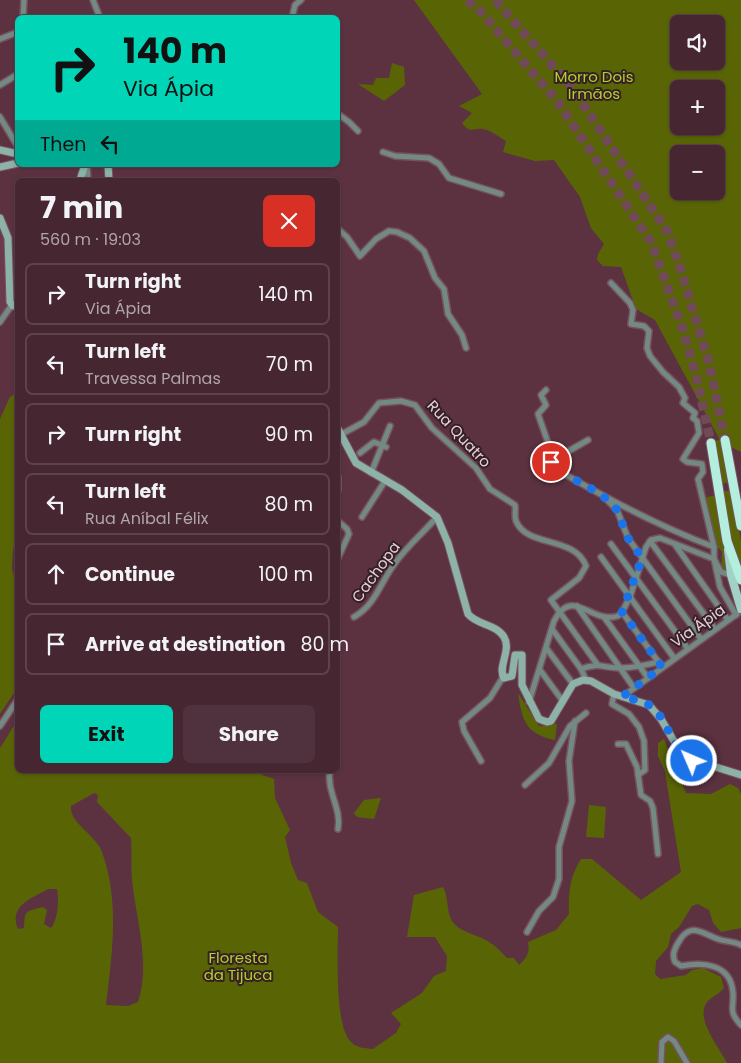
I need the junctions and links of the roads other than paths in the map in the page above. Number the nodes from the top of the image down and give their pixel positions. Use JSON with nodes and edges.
{"nodes":[{"id":1,"x":24,"y":0,"type":"edge"},
{"id":2,"x":92,"y":0,"type":"edge"},
{"id":3,"x":301,"y":0,"type":"edge"},
{"id":4,"x":23,"y":15,"type":"edge"},
{"id":5,"x":99,"y":15,"type":"edge"},
{"id":6,"x":293,"y":15,"type":"edge"},
{"id":7,"x":15,"y":33,"type":"edge"},
{"id":8,"x":0,"y":39,"type":"edge"},
{"id":9,"x":15,"y":76,"type":"edge"},
{"id":10,"x":0,"y":85,"type":"edge"},
{"id":11,"x":0,"y":116,"type":"edge"},
{"id":12,"x":340,"y":116,"type":"edge"},
{"id":13,"x":358,"y":131,"type":"dead end"},
{"id":14,"x":15,"y":142,"type":"edge"},
{"id":15,"x":0,"y":150,"type":"edge"},
{"id":16,"x":383,"y":152,"type":"dead end"},
{"id":17,"x":15,"y":153,"type":"edge"},
{"id":18,"x":15,"y":164,"type":"edge"},
{"id":19,"x":0,"y":167,"type":"edge"},
{"id":20,"x":501,"y":194,"type":"dead end"},
{"id":21,"x":0,"y":218,"type":"edge"},
{"id":22,"x":340,"y":231,"type":"edge"},
{"id":23,"x":611,"y":282,"type":"dead end"},
{"id":24,"x":14,"y":305,"type":"edge"},
{"id":25,"x":0,"y":322,"type":"edge"},
{"id":26,"x":466,"y":348,"type":"dead end"},
{"id":27,"x":546,"y":390,"type":"dead end"},
{"id":28,"x":390,"y":426,"type":"dead end"},
{"id":29,"x":340,"y":430,"type":"edge"},
{"id":30,"x":340,"y":435,"type":"edge"},
{"id":31,"x":588,"y":440,"type":"dead end"},
{"id":32,"x":725,"y":440,"type":"tunnel mouth"},
{"id":33,"x":711,"y":443,"type":"tunnel mouth"},
{"id":34,"x":385,"y":446,"type":"junction"},
{"id":35,"x":360,"y":453,"type":"dead end"},
{"id":36,"x":541,"y":454,"type":"dead end"},
{"id":37,"x":553,"y":461,"type":"junction"},
{"id":38,"x":371,"y":474,"type":"junction"},
{"id":39,"x":385,"y":481,"type":"junction"},
{"id":40,"x":601,"y":494,"type":"junction"},
{"id":41,"x":362,"y":517,"type":"dead end"},
{"id":42,"x":437,"y":517,"type":"junction"},
{"id":43,"x":340,"y":523,"type":"edge"},
{"id":44,"x":741,"y":526,"type":"edge"},
{"id":45,"x":727,"y":540,"type":"junction"},
{"id":46,"x":650,"y":541,"type":"junction"},
{"id":47,"x":610,"y":544,"type":"dead end"},
{"id":48,"x":676,"y":545,"type":"junction"},
{"id":49,"x":714,"y":547,"type":"junction"},
{"id":50,"x":340,"y":554,"type":"edge"},
{"id":51,"x":601,"y":558,"type":"dead end"},
{"id":52,"x":642,"y":558,"type":"junction"},
{"id":53,"x":714,"y":559,"type":"junction"},
{"id":54,"x":731,"y":575,"type":"junction"},
{"id":55,"x":636,"y":577,"type":"junction"},
{"id":56,"x":741,"y":580,"type":"edge"},
{"id":57,"x":630,"y":597,"type":"junction"},
{"id":58,"x":576,"y":606,"type":"junction"},
{"id":59,"x":559,"y":611,"type":"junction"},
{"id":60,"x":622,"y":612,"type":"junction"},
{"id":61,"x":739,"y":612,"type":"edge"},
{"id":62,"x":354,"y":617,"type":"dead end"},
{"id":63,"x":604,"y":617,"type":"junction"},
{"id":64,"x":728,"y":620,"type":"junction"},
{"id":65,"x":552,"y":629,"type":"junction"},
{"id":66,"x":715,"y":630,"type":"junction"},
{"id":67,"x":701,"y":639,"type":"junction"},
{"id":68,"x":547,"y":649,"type":"junction"},
{"id":69,"x":688,"y":649,"type":"junction"},
{"id":70,"x":674,"y":658,"type":"junction"},
{"id":71,"x":596,"y":664,"type":"junction"},
{"id":72,"x":660,"y":664,"type":"junction"},
{"id":73,"x":640,"y":667,"type":"junction"},
{"id":74,"x":619,"y":668,"type":"junction"},
{"id":75,"x":581,"y":669,"type":"junction"},
{"id":76,"x":540,"y":670,"type":"junction"},
{"id":77,"x":503,"y":677,"type":"junction"},
{"id":78,"x":648,"y":678,"type":"junction"},
{"id":79,"x":586,"y":680,"type":"junction"},
{"id":80,"x":574,"y":684,"type":"junction"},
{"id":81,"x":634,"y":688,"type":"junction"},
{"id":82,"x":614,"y":694,"type":"junction"},
{"id":83,"x":622,"y":697,"type":"junction"},
{"id":84,"x":562,"y":700,"type":"junction"},
{"id":85,"x":529,"y":703,"type":"junction"},
{"id":86,"x":15,"y":704,"type":"edge"},
{"id":87,"x":586,"y":713,"type":"dead end"},
{"id":88,"x":575,"y":721,"type":"junction"},
{"id":89,"x":0,"y":726,"type":"edge"},
{"id":90,"x":618,"y":744,"type":"dead end"},
{"id":91,"x":480,"y":761,"type":"dead end"},
{"id":92,"x":330,"y":773,"type":"edge"},
{"id":93,"x":638,"y":775,"type":"junction"},
{"id":94,"x":741,"y":776,"type":"edge"},
{"id":95,"x":525,"y":784,"type":"dead end"},
{"id":96,"x":338,"y":829,"type":"dead end"},
{"id":97,"x":658,"y":854,"type":"dead end"},
{"id":98,"x":527,"y":932,"type":"dead end"},
{"id":99,"x":741,"y":945,"type":"edge"},
{"id":100,"x":741,"y":1025,"type":"edge"},
{"id":101,"x":661,"y":1063,"type":"edge"},
{"id":102,"x":687,"y":1063,"type":"edge"}],
"edges":[{"from":1,"to":4,"type":"street"},
{"from":2,"to":5,"type":"street"},
{"from":3,"to":6,"type":"street"},
{"from":7,"to":8,"type":"street"},
{"from":9,"to":10,"type":"street"},
{"from":11,"to":14,"type":"street"},
{"from":12,"to":13,"type":"street"},
{"from":15,"to":17,"type":"street"},
{"from":16,"to":20,"type":"street"},
{"from":18,"to":19,"type":"street"},
{"from":21,"to":24,"type":"street"},
{"from":22,"to":26,"type":"street"},
{"from":23,"to":49,"type":"street"},
{"from":24,"to":25,"type":"street"},
{"from":27,"to":37,"type":"street"},
{"from":28,"to":34,"type":"street"},
{"from":29,"to":59,"type":"street","name":"Rua Quatro"},
{"from":30,"to":38,"type":"street"},
{"from":31,"to":37,"type":"street"},
{"from":32,"to":44,"type":"highway"},
{"from":33,"to":45,"type":"highway"},
{"from":34,"to":35,"type":"street"},
{"from":34,"to":38,"type":"street"},
{"from":36,"to":37,"type":"street"},
{"from":37,"to":40,"type":"street"},
{"from":38,"to":39,"type":"street"},
{"from":39,"to":41,"type":"street"},
{"from":39,"to":42,"type":"street"},
{"from":40,"to":49,"type":"street"},
{"from":40,"to":52,"type":"street"},
{"from":42,"to":62,"type":"street","name":"Cachopa"},
{"from":42,"to":77,"type":"street"},
{"from":43,"to":50,"type":"street"},
{"from":45,"to":54,"type":"main road"},
{"from":45,"to":56,"type":"highway"},
{"from":46,"to":48,"type":"street"},
{"from":46,"to":52,"type":"street"},
{"from":46,"to":66,"type":"street"},
{"from":47,"to":55,"type":"street"},
{"from":48,"to":53,"type":"street"},
{"from":48,"to":64,"type":"street"},
{"from":49,"to":53,"type":"street"},
{"from":51,"to":57,"type":"street"},
{"from":52,"to":55,"type":"street"},
{"from":52,"to":67,"type":"street"},
{"from":53,"to":54,"type":"street"},
{"from":53,"to":61,"type":"street"},
{"from":54,"to":61,"type":"main road"},
{"from":55,"to":57,"type":"street"},
{"from":55,"to":69,"type":"street"},
{"from":57,"to":60,"type":"street"},
{"from":57,"to":70,"type":"street"},
{"from":58,"to":59,"type":"street"},
{"from":58,"to":63,"type":"street"},
{"from":58,"to":74,"type":"street"},
{"from":59,"to":65,"type":"street"},
{"from":59,"to":71,"type":"street"},
{"from":60,"to":63,"type":"street"},
{"from":60,"to":72,"type":"street"},
{"from":61,"to":64,"type":"street","name":"Via Ápia"},
{"from":63,"to":73,"type":"street"},
{"from":64,"to":66,"type":"street","name":"Via Ápia"},
{"from":65,"to":68,"type":"street"},
{"from":65,"to":75,"type":"street"},
{"from":66,"to":67,"type":"street","name":"Via Ápia"},
{"from":67,"to":69,"type":"street","name":"Via Ápia"},
{"from":68,"to":76,"type":"street"},
{"from":68,"to":80,"type":"street"},
{"from":69,"to":70,"type":"street","name":"Via Ápia"},
{"from":70,"to":72,"type":"street","name":"Via Ápia"},
{"from":71,"to":74,"type":"street"},
{"from":71,"to":75,"type":"street"},
{"from":72,"to":73,"type":"street"},
{"from":72,"to":78,"type":"street","name":"Via Ápia"},
{"from":73,"to":74,"type":"street"},
{"from":73,"to":78,"type":"street"},
{"from":74,"to":81,"type":"street"},
{"from":75,"to":79,"type":"street"},
{"from":76,"to":84,"type":"street"},
{"from":76,"to":85,"type":"street"},
{"from":77,"to":85,"type":"street"},
{"from":77,"to":91,"type":"street"},
{"from":78,"to":81,"type":"street","name":"Via Ápia"},
{"from":79,"to":80,"type":"street"},
{"from":79,"to":82,"type":"street"},
{"from":80,"to":84,"type":"street"},
{"from":81,"to":83,"type":"street","name":"Via Ápia"},
{"from":82,"to":83,"type":"street"},
{"from":82,"to":93,"type":"street"},
{"from":83,"to":94,"type":"street"},
{"from":84,"to":85,"type":"street"},
{"from":86,"to":89,"type":"street"},
{"from":87,"to":88,"type":"street"},
{"from":88,"to":95,"type":"street"},
{"from":88,"to":98,"type":"street"},
{"from":90,"to":93,"type":"street"},
{"from":92,"to":96,"type":"street"},
{"from":93,"to":97,"type":"street"},
{"from":99,"to":100,"type":"street"},
{"from":101,"to":102,"type":"street"}]}
